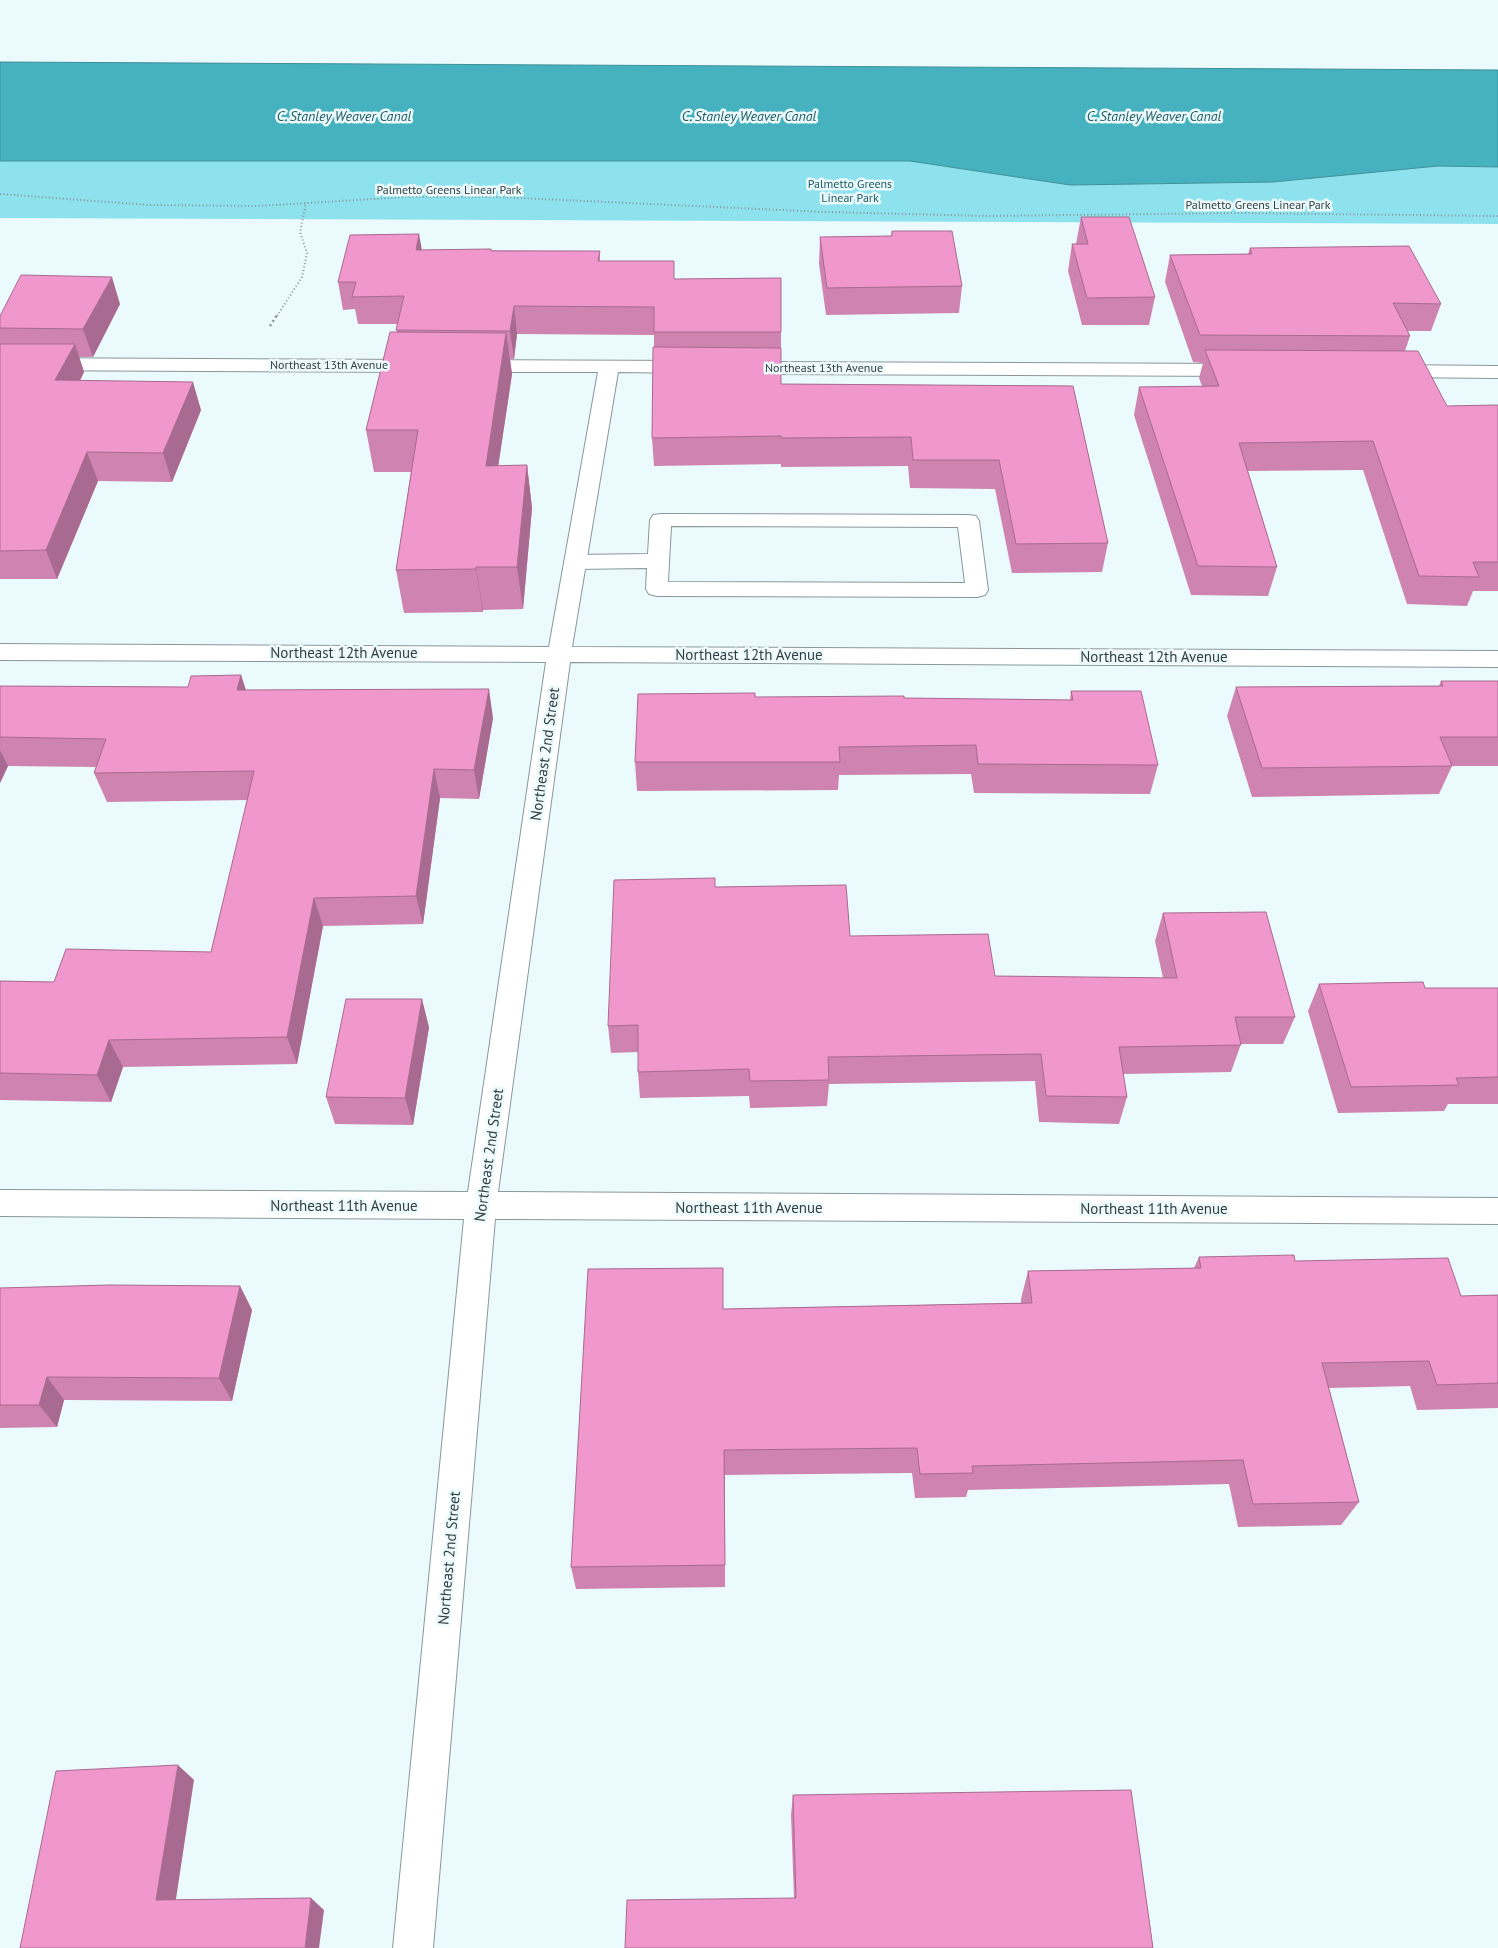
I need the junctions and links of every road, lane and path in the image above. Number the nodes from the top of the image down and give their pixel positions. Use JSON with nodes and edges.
{"nodes":[{"id":1,"x":0,"y":194,"type":"edge"},
{"id":2,"x":306,"y":203,"type":"junction"},
{"id":3,"x":1498,"y":216,"type":"edge"},
{"id":4,"x":0,"y":364,"type":"edge"},
{"id":5,"x":254,"y":364,"type":"junction"},
{"id":6,"x":441,"y":366,"type":"edge"},
{"id":7,"x":461,"y":366,"type":"edge"},
{"id":8,"x":609,"y":367,"type":"junction"},
{"id":9,"x":709,"y":367,"type":"edge"},
{"id":10,"x":729,"y":368,"type":"edge"},
{"id":11,"x":1258,"y":371,"type":"edge"},
{"id":12,"x":1368,"y":371,"type":"edge"},
{"id":13,"x":1498,"y":372,"type":"edge"},
{"id":14,"x":658,"y":561,"type":"junction"},
{"id":15,"x":575,"y":562,"type":"junction"},
{"id":16,"x":0,"y":652,"type":"edge"},
{"id":17,"x":559,"y":654,"type":"junction"},
{"id":18,"x":1498,"y":659,"type":"edge"},
{"id":19,"x":0,"y":1203,"type":"edge"},
{"id":20,"x":481,"y":1206,"type":"junction"},
{"id":21,"x":1498,"y":1211,"type":"edge"},
{"id":22,"x":413,"y":1948,"type":"edge"}],
"edges":[{"from":1,"to":2,"type":"path","name":"Palmetto Greens Linear Park"},
{"from":2,"to":3,"type":"path","name":"Palmetto Greens Linear Park"},
{"from":2,"to":5,"type":"path"},
{"from":4,"to":5,"type":"street","name":"Northeast 13th Avenue"},
{"from":5,"to":6,"type":"street","name":"Northeast 13th Avenue"},
{"from":7,"to":8,"type":"street"},
{"from":8,"to":9,"type":"street"},
{"from":8,"to":15,"type":"street","name":"Northeast 2nd Street"},
{"from":10,"to":11,"type":"street","name":"Northeast 13th Avenue"},
{"from":12,"to":13,"type":"street"},
{"from":14,"to":14,"type":"street"},
{"from":14,"to":15,"type":"street"},
{"from":15,"to":17,"type":"street","name":"Northeast 2nd Street"},
{"from":16,"to":17,"type":"street","name":"Northeast 12th Avenue"},
{"from":17,"to":18,"type":"street","name":"Northeast 12th Avenue"},
{"from":17,"to":20,"type":"street","name":"Northeast 2nd Street"},
{"from":19,"to":20,"type":"street","name":"Northeast 11th Avenue"},
{"from":20,"to":21,"type":"street","name":"Northeast 11th Avenue"},
{"from":20,"to":22,"type":"street","name":"Northeast 2nd Street"}]}
